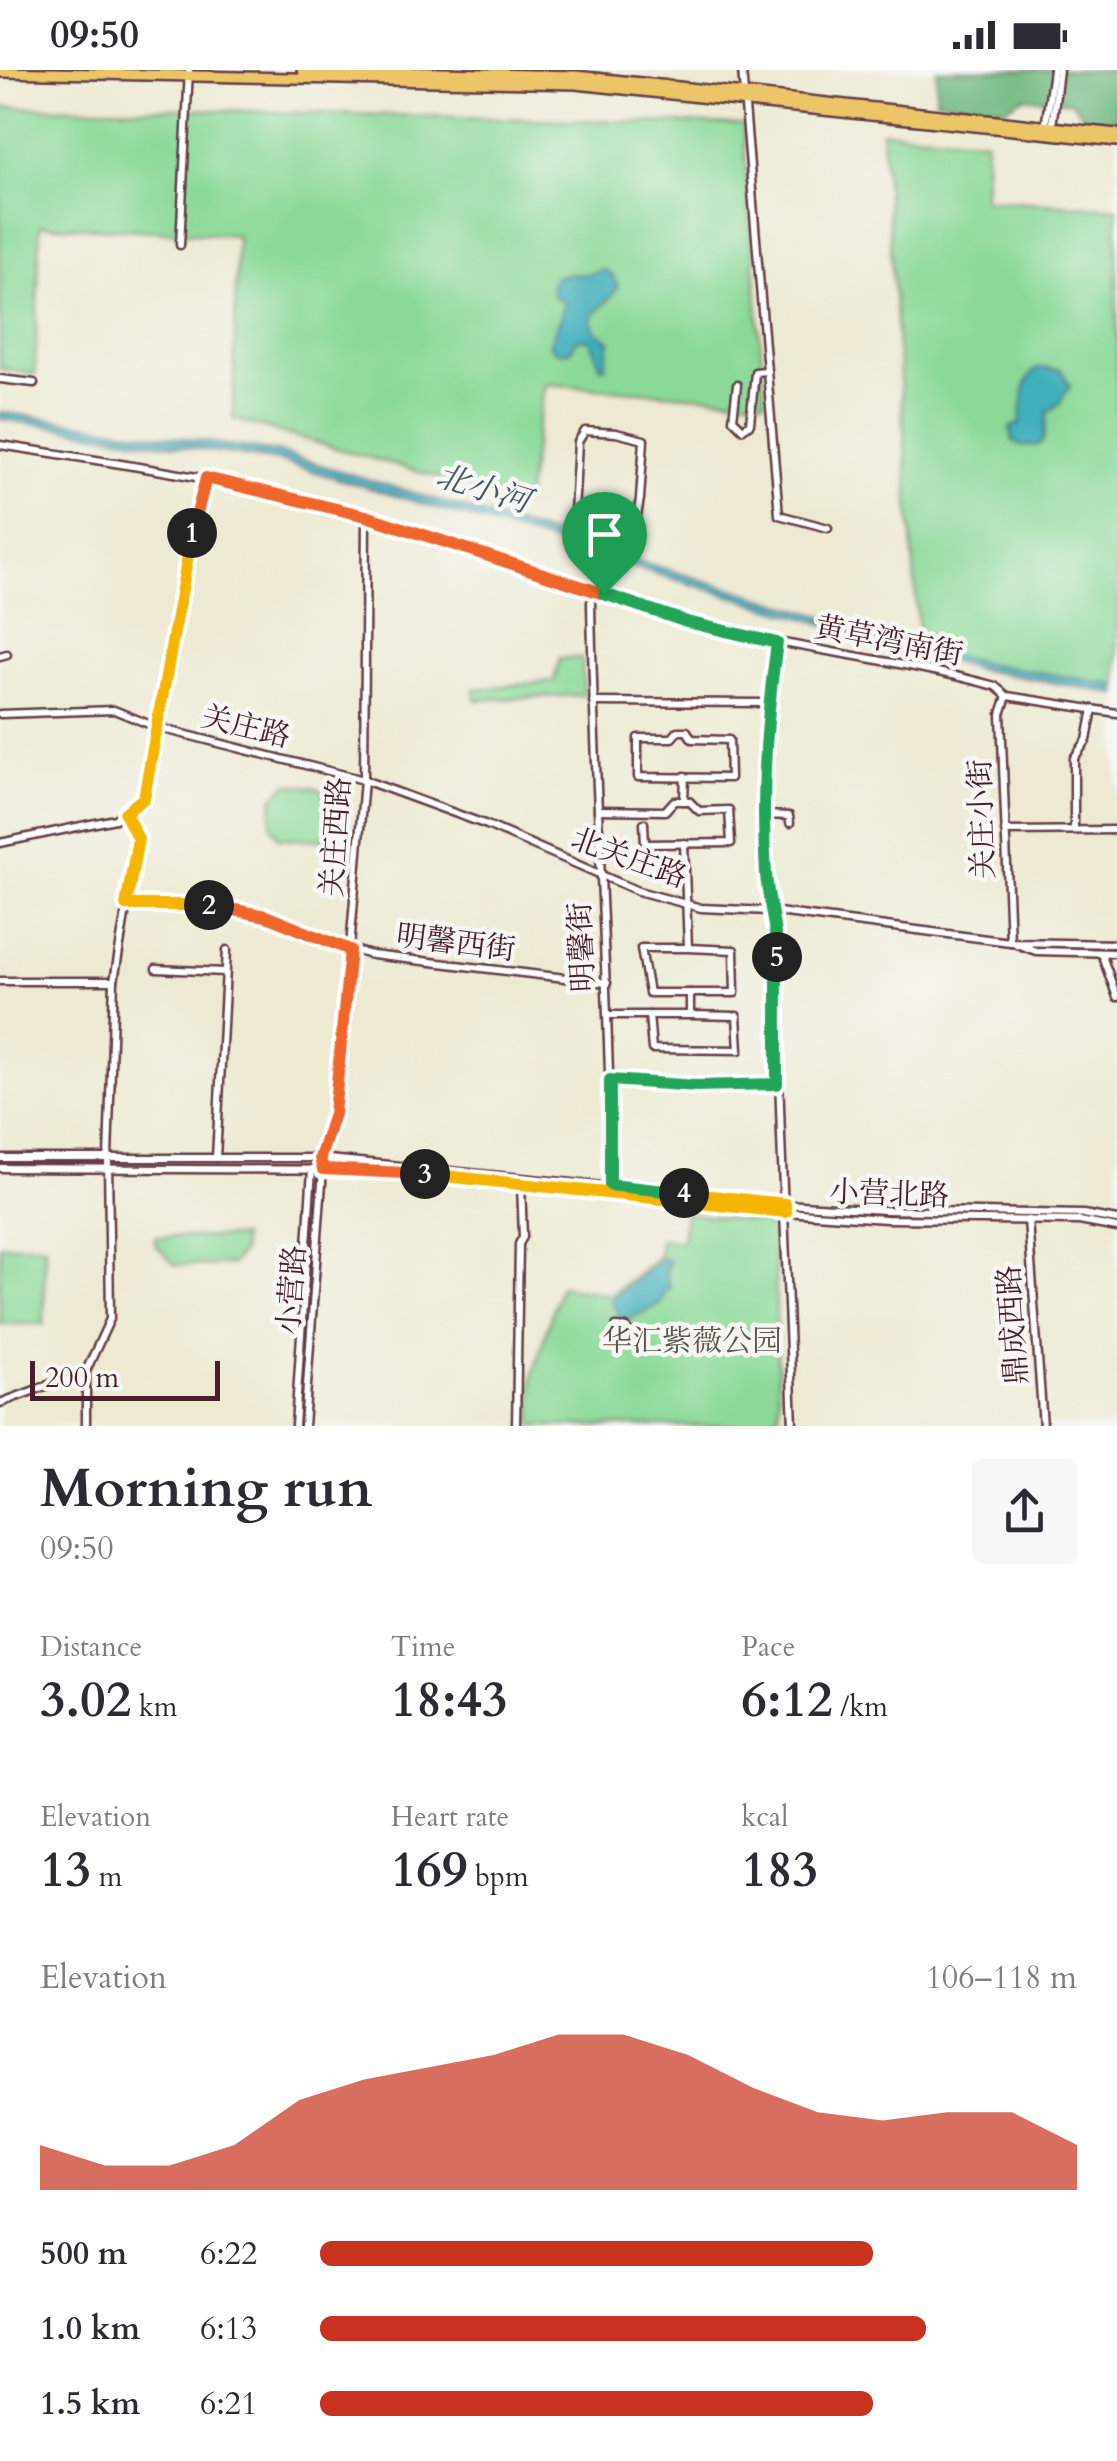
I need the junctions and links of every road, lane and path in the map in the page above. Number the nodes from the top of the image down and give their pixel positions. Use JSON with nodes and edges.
{"nodes":[{"id":1,"x":302,"y":70,"type":"edge"},
{"id":2,"x":742,"y":70,"type":"edge"},
{"id":3,"x":1056,"y":70,"type":"edge"},
{"id":4,"x":0,"y":72,"type":"edge"},
{"id":5,"x":188,"y":73,"type":"edge"},
{"id":6,"x":743,"y":98,"type":"junction"},
{"id":7,"x":1048,"y":129,"type":"junction"},
{"id":8,"x":1117,"y":137,"type":"edge"},
{"id":9,"x":180,"y":245,"type":"dead end"},
{"id":10,"x":767,"y":371,"type":"junction"},
{"id":11,"x":0,"y":379,"type":"edge"},
{"id":12,"x":34,"y":383,"type":"dead end"},
{"id":13,"x":737,"y":384,"type":"dead end"},
{"id":14,"x":0,"y":445,"type":"edge"},
{"id":15,"x":206,"y":478,"type":"junction"},
{"id":16,"x":366,"y":516,"type":"junction"},
{"id":17,"x":828,"y":528,"type":"dead end"},
{"id":18,"x":623,"y":537,"type":"junction"},
{"id":19,"x":604,"y":594,"type":"junction"},
{"id":20,"x":592,"y":602,"type":"dead end"},
{"id":21,"x":777,"y":643,"type":"junction"},
{"id":22,"x":1007,"y":696,"type":"junction"},
{"id":23,"x":593,"y":702,"type":"junction"},
{"id":24,"x":768,"y":703,"type":"junction"},
{"id":25,"x":1093,"y":709,"type":"junction"},
{"id":26,"x":1117,"y":713,"type":"edge"},
{"id":27,"x":0,"y":714,"type":"edge"},
{"id":28,"x":156,"y":727,"type":"junction"},
{"id":29,"x":685,"y":776,"type":"junction"},
{"id":30,"x":364,"y":780,"type":"junction"},
{"id":31,"x":684,"y":801,"type":"junction"},
{"id":32,"x":598,"y":810,"type":"junction"},
{"id":33,"x":125,"y":813,"type":"junction"},
{"id":34,"x":766,"y":815,"type":"junction"},
{"id":35,"x":644,"y":823,"type":"dead end"},
{"id":36,"x":790,"y":823,"type":"dead end"},
{"id":37,"x":1074,"y":830,"type":"junction"},
{"id":38,"x":1117,"y":830,"type":"edge"},
{"id":39,"x":1006,"y":831,"type":"junction"},
{"id":40,"x":684,"y":842,"type":"junction"},
{"id":41,"x":0,"y":843,"type":"edge"},
{"id":42,"x":600,"y":875,"type":"junction"},
{"id":43,"x":685,"y":904,"type":"junction"},
{"id":44,"x":126,"y":905,"type":"junction"},
{"id":45,"x":770,"y":911,"type":"junction"},
{"id":46,"x":1010,"y":942,"type":"junction"},
{"id":47,"x":1117,"y":944,"type":"edge"},
{"id":48,"x":688,"y":948,"type":"junction"},
{"id":49,"x":226,"y":950,"type":"dead end"},
{"id":50,"x":350,"y":950,"type":"junction"},
{"id":51,"x":1101,"y":952,"type":"junction"},
{"id":52,"x":1117,"y":953,"type":"edge"},
{"id":53,"x":156,"y":969,"type":"dead end"},
{"id":54,"x":225,"y":972,"type":"junction"},
{"id":55,"x":0,"y":981,"type":"edge"},
{"id":56,"x":114,"y":981,"type":"junction"},
{"id":57,"x":608,"y":983,"type":"junction"},
{"id":58,"x":690,"y":993,"type":"junction"},
{"id":59,"x":1117,"y":997,"type":"edge"},
{"id":60,"x":608,"y":1015,"type":"junction"},
{"id":61,"x":649,"y":1015,"type":"junction"},
{"id":62,"x":690,"y":1015,"type":"junction"},
{"id":63,"x":610,"y":1080,"type":"junction"},
{"id":64,"x":777,"y":1084,"type":"junction"},
{"id":65,"x":0,"y":1158,"type":"edge"},
{"id":66,"x":108,"y":1158,"type":"junction"},
{"id":67,"x":216,"y":1158,"type":"junction"},
{"id":68,"x":320,"y":1158,"type":"junction"},
{"id":69,"x":0,"y":1168,"type":"edge"},
{"id":70,"x":109,"y":1168,"type":"junction"},
{"id":71,"x":312,"y":1169,"type":"junction"},
{"id":72,"x":323,"y":1169,"type":"junction"},
{"id":73,"x":520,"y":1184,"type":"junction"},
{"id":74,"x":610,"y":1185,"type":"junction"},
{"id":75,"x":785,"y":1208,"type":"junction"},
{"id":76,"x":1028,"y":1217,"type":"junction"},
{"id":77,"x":1117,"y":1220,"type":"edge"},
{"id":78,"x":1117,"y":1228,"type":"edge"},
{"id":79,"x":616,"y":1328,"type":"dead end"},
{"id":80,"x":627,"y":1328,"type":"dead end"},
{"id":81,"x":86,"y":1371,"type":"junction"},
{"id":82,"x":0,"y":1403,"type":"edge"},
{"id":83,"x":86,"y":1426,"type":"edge"},
{"id":84,"x":295,"y":1426,"type":"edge"},
{"id":85,"x":304,"y":1426,"type":"edge"},
{"id":86,"x":516,"y":1426,"type":"edge"},
{"id":87,"x":793,"y":1426,"type":"edge"},
{"id":88,"x":1043,"y":1426,"type":"edge"}],
"edges":[{"from":1,"to":6,"type":"main road"},
{"from":2,"to":6,"type":"street"},
{"from":3,"to":7,"type":"street"},
{"from":4,"to":5,"type":"main road"},
{"from":5,"to":6,"type":"main road"},
{"from":5,"to":9,"type":"street"},
{"from":6,"to":7,"type":"main road"},
{"from":6,"to":10,"type":"street"},
{"from":7,"to":8,"type":"main road"},
{"from":10,"to":13,"type":"street"},
{"from":10,"to":17,"type":"street"},
{"from":11,"to":12,"type":"street"},
{"from":14,"to":15,"type":"street","name":"黄草湾南街"},
{"from":15,"to":16,"type":"street","name":"黄草湾南街"},
{"from":15,"to":28,"type":"street"},
{"from":16,"to":19,"type":"street","name":"黄草湾南街"},
{"from":16,"to":30,"type":"street","name":"关庄西路"},
{"from":18,"to":18,"type":"street"},
{"from":18,"to":19,"type":"street"},
{"from":19,"to":21,"type":"street","name":"黄草湾南街"},
{"from":20,"to":23,"type":"street","name":"明馨街"},
{"from":21,"to":22,"type":"street","name":"黄草湾南街"},
{"from":21,"to":24,"type":"street"},
{"from":22,"to":25,"type":"street","name":"黄草湾南街"},
{"from":22,"to":39,"type":"street","name":"关庄小街"},
{"from":23,"to":24,"type":"street"},
{"from":23,"to":32,"type":"street","name":"明馨街"},
{"from":24,"to":34,"type":"street"},
{"from":25,"to":26,"type":"street","name":"黄草湾南街"},
{"from":25,"to":37,"type":"street"},
{"from":27,"to":28,"type":"street","name":"关庄路"},
{"from":28,"to":30,"type":"street","name":"关庄路"},
{"from":28,"to":33,"type":"street"},
{"from":29,"to":29,"type":"street"},
{"from":29,"to":31,"type":"street"},
{"from":30,"to":42,"type":"street","name":"北关庄路"},
{"from":30,"to":50,"type":"street","name":"关庄西路"},
{"from":31,"to":32,"type":"street"},
{"from":31,"to":40,"type":"street"},
{"from":32,"to":42,"type":"street","name":"明馨街"},
{"from":33,"to":41,"type":"street"},
{"from":33,"to":44,"type":"street"},
{"from":34,"to":36,"type":"street"},
{"from":34,"to":45,"type":"street"},
{"from":35,"to":40,"type":"street"},
{"from":37,"to":38,"type":"street"},
{"from":37,"to":39,"type":"street"},
{"from":39,"to":46,"type":"street","name":"关庄小街"},
{"from":40,"to":43,"type":"street"},
{"from":42,"to":43,"type":"street","name":"北关庄路"},
{"from":42,"to":57,"type":"street","name":"明馨街"},
{"from":43,"to":45,"type":"street","name":"北关庄路"},
{"from":43,"to":48,"type":"street"},
{"from":44,"to":50,"type":"street","name":"明馨西街"},
{"from":44,"to":56,"type":"street"},
{"from":45,"to":46,"type":"street","name":"北关庄路"},
{"from":45,"to":64,"type":"street"},
{"from":46,"to":47,"type":"street"},
{"from":46,"to":51,"type":"street"},
{"from":48,"to":58,"type":"street"},
{"from":48,"to":58,"type":"street"},
{"from":49,"to":54,"type":"street"},
{"from":50,"to":57,"type":"street","name":"明馨西街"},
{"from":50,"to":68,"type":"street","name":"关庄西路"},
{"from":51,"to":52,"type":"street"},
{"from":51,"to":59,"type":"street"},
{"from":53,"to":54,"type":"street"},
{"from":54,"to":67,"type":"street"},
{"from":55,"to":56,"type":"street"},
{"from":56,"to":66,"type":"street"},
{"from":57,"to":60,"type":"street","name":"明馨街"},
{"from":58,"to":62,"type":"street"},
{"from":60,"to":61,"type":"street"},
{"from":60,"to":63,"type":"street","name":"明馨街"},
{"from":61,"to":62,"type":"street"},
{"from":61,"to":62,"type":"street"},
{"from":63,"to":64,"type":"street"},
{"from":63,"to":74,"type":"street","name":"明馨街"},
{"from":64,"to":75,"type":"street"},
{"from":65,"to":66,"type":"street","name":"小营北路"},
{"from":66,"to":67,"type":"street","name":"小营北路"},
{"from":66,"to":70,"type":"street"},
{"from":67,"to":68,"type":"street","name":"小营北路"},
{"from":68,"to":71,"type":"street"},
{"from":68,"to":72,"type":"street","name":"小营路"},
{"from":68,"to":74,"type":"street","name":"小营北路"},
{"from":69,"to":70,"type":"street","name":"小营北路"},
{"from":70,"to":71,"type":"street","name":"小营北路"},
{"from":70,"to":81,"type":"street"},
{"from":71,"to":72,"type":"street","name":"小营北路"},
{"from":71,"to":84,"type":"street","name":"小营路"},
{"from":72,"to":73,"type":"street","name":"小营北路"},
{"from":72,"to":85,"type":"street","name":"小营路"},
{"from":73,"to":75,"type":"street","name":"小营北路"},
{"from":73,"to":86,"type":"street"},
{"from":74,"to":75,"type":"street","name":"小营北路"},
{"from":75,"to":76,"type":"street","name":"小营北路"},
{"from":75,"to":87,"type":"street"},
{"from":76,"to":77,"type":"street","name":"小营北路"},
{"from":76,"to":78,"type":"street","name":"小营北路"},
{"from":76,"to":88,"type":"street","name":"鼎成西路"},
{"from":79,"to":80,"type":"street"},
{"from":81,"to":82,"type":"street"},
{"from":81,"to":83,"type":"street"}]}
